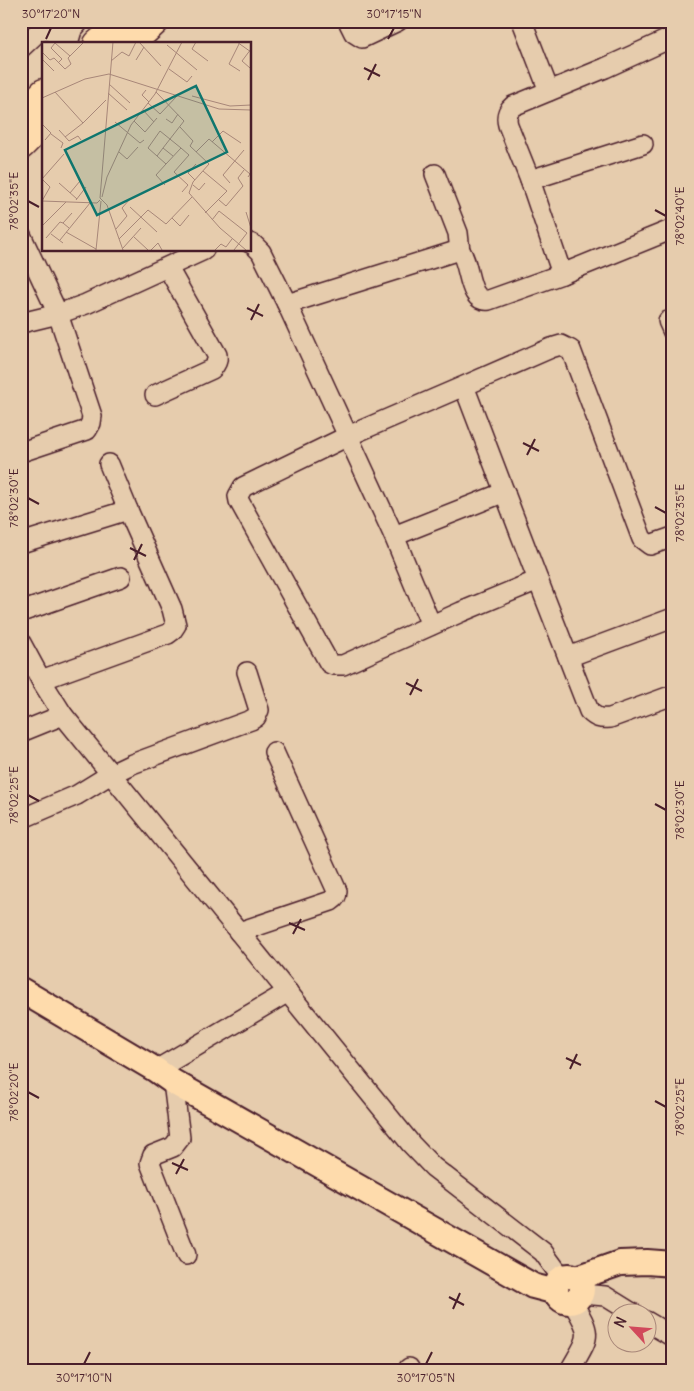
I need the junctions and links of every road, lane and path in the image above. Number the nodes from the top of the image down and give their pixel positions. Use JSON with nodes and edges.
{"nodes":[{"id":1,"x":80,"y":21,"type":"edge"},
{"id":2,"x":125,"y":21,"type":"edge"},
{"id":3,"x":155,"y":21,"type":"edge"},
{"id":4,"x":171,"y":21,"type":"edge"},
{"id":5,"x":348,"y":21,"type":"edge"},
{"id":6,"x":398,"y":21,"type":"edge"},
{"id":7,"x":522,"y":21,"type":"edge"},
{"id":8,"x":673,"y":37,"type":"edge"},
{"id":9,"x":68,"y":41,"type":"edge"},
{"id":10,"x":100,"y":42,"type":"edge"},
{"id":11,"x":132,"y":42,"type":"edge"},
{"id":12,"x":148,"y":42,"type":"edge"},
{"id":13,"x":21,"y":48,"type":"edge"},
{"id":14,"x":549,"y":91,"type":"junction"},
{"id":15,"x":42,"y":94,"type":"edge"},
{"id":16,"x":21,"y":116,"type":"edge"},
{"id":17,"x":42,"y":124,"type":"edge"},
{"id":18,"x":643,"y":144,"type":"dead end"},
{"id":19,"x":21,"y":145,"type":"edge"},
{"id":20,"x":435,"y":174,"type":"dead end"},
{"id":21,"x":530,"y":180,"type":"junction"},
{"id":22,"x":673,"y":229,"type":"edge"},
{"id":23,"x":21,"y":235,"type":"edge"},
{"id":24,"x":251,"y":243,"type":"edge"},
{"id":25,"x":202,"y":251,"type":"edge"},
{"id":26,"x":460,"y":251,"type":"junction"},
{"id":27,"x":168,"y":268,"type":"junction"},
{"id":28,"x":562,"y":274,"type":"junction"},
{"id":29,"x":287,"y":304,"type":"junction"},
{"id":30,"x":58,"y":314,"type":"junction"},
{"id":31,"x":21,"y":323,"type":"edge"},
{"id":32,"x":464,"y":386,"type":"junction"},
{"id":33,"x":155,"y":395,"type":"dead end"},
{"id":34,"x":348,"y":436,"type":"junction"},
{"id":35,"x":21,"y":452,"type":"edge"},
{"id":36,"x":109,"y":464,"type":"dead end"},
{"id":37,"x":505,"y":492,"type":"junction"},
{"id":38,"x":128,"y":510,"type":"junction"},
{"id":39,"x":394,"y":536,"type":"junction"},
{"id":40,"x":673,"y":537,"type":"edge"},
{"id":41,"x":21,"y":543,"type":"edge"},
{"id":42,"x":121,"y":577,"type":"dead end"},
{"id":43,"x":538,"y":580,"type":"junction"},
{"id":44,"x":21,"y":612,"type":"edge"},
{"id":45,"x":673,"y":618,"type":"edge"},
{"id":46,"x":432,"y":625,"type":"junction"},
{"id":47,"x":21,"y":643,"type":"edge"},
{"id":48,"x":568,"y":657,"type":"junction"},
{"id":49,"x":247,"y":672,"type":"dead end"},
{"id":50,"x":41,"y":680,"type":"junction"},
{"id":51,"x":673,"y":695,"type":"edge"},
{"id":52,"x":63,"y":715,"type":"junction"},
{"id":53,"x":21,"y":732,"type":"edge"},
{"id":54,"x":274,"y":752,"type":"dead end"},
{"id":55,"x":111,"y":774,"type":"junction"},
{"id":56,"x":21,"y":819,"type":"edge"},
{"id":57,"x":238,"y":932,"type":"junction"},
{"id":58,"x":21,"y":990,"type":"edge"},
{"id":59,"x":288,"y":992,"type":"junction"},
{"id":60,"x":164,"y":1076,"type":"junction"},
{"id":61,"x":186,"y":1255,"type":"dead end"},
{"id":62,"x":673,"y":1264,"type":"edge"},
{"id":63,"x":570,"y":1289,"type":"junction"},
{"id":64,"x":618,"y":1304,"type":"edge"},
{"id":65,"x":656,"y":1327,"type":"edge"},
{"id":66,"x":673,"y":1337,"type":"edge"},
{"id":67,"x":570,"y":1370,"type":"edge"}],
"edges":[{"from":1,"to":9,"type":"street"},
{"from":2,"to":10,"type":"highway"},
{"from":3,"to":11,"type":"highway"},
{"from":4,"to":12,"type":"street"},
{"from":5,"to":6,"type":"street"},
{"from":7,"to":14,"type":"street"},
{"from":8,"to":14,"type":"street"},
{"from":9,"to":13,"type":"street"},
{"from":14,"to":21,"type":"street"},
{"from":15,"to":16,"type":"highway"},
{"from":17,"to":19,"type":"highway"},
{"from":18,"to":21,"type":"street"},
{"from":20,"to":26,"type":"street"},
{"from":21,"to":28,"type":"street"},
{"from":22,"to":28,"type":"street"},
{"from":23,"to":30,"type":"street"},
{"from":24,"to":29,"type":"street"},
{"from":25,"to":27,"type":"street"},
{"from":26,"to":28,"type":"street"},
{"from":26,"to":29,"type":"street"},
{"from":27,"to":30,"type":"street"},
{"from":27,"to":33,"type":"street"},
{"from":29,"to":34,"type":"street"},
{"from":30,"to":31,"type":"street"},
{"from":30,"to":35,"type":"street"},
{"from":32,"to":34,"type":"street"},
{"from":32,"to":37,"type":"street"},
{"from":32,"to":40,"type":"street"},
{"from":34,"to":39,"type":"street"},
{"from":34,"to":46,"type":"street"},
{"from":36,"to":38,"type":"street"},
{"from":37,"to":39,"type":"street"},
{"from":37,"to":43,"type":"street"},
{"from":38,"to":41,"type":"street"},
{"from":38,"to":50,"type":"street"},
{"from":39,"to":46,"type":"street"},
{"from":42,"to":44,"type":"street"},
{"from":43,"to":46,"type":"street"},
{"from":43,"to":48,"type":"street"},
{"from":45,"to":48,"type":"street"},
{"from":47,"to":50,"type":"street"},
{"from":48,"to":51,"type":"street"},
{"from":49,"to":55,"type":"street"},
{"from":50,"to":52,"type":"street"},
{"from":52,"to":53,"type":"street"},
{"from":52,"to":55,"type":"street"},
{"from":54,"to":57,"type":"street"},
{"from":55,"to":56,"type":"street"},
{"from":55,"to":57,"type":"street"},
{"from":57,"to":59,"type":"street"},
{"from":58,"to":60,"type":"main road"},
{"from":59,"to":60,"type":"street"},
{"from":59,"to":63,"type":"street"},
{"from":60,"to":61,"type":"street"},
{"from":60,"to":63,"type":"main road"},
{"from":62,"to":63,"type":"main road"},
{"from":63,"to":64,"type":"street"},
{"from":63,"to":67,"type":"street"},
{"from":65,"to":66,"type":"street"}]}
